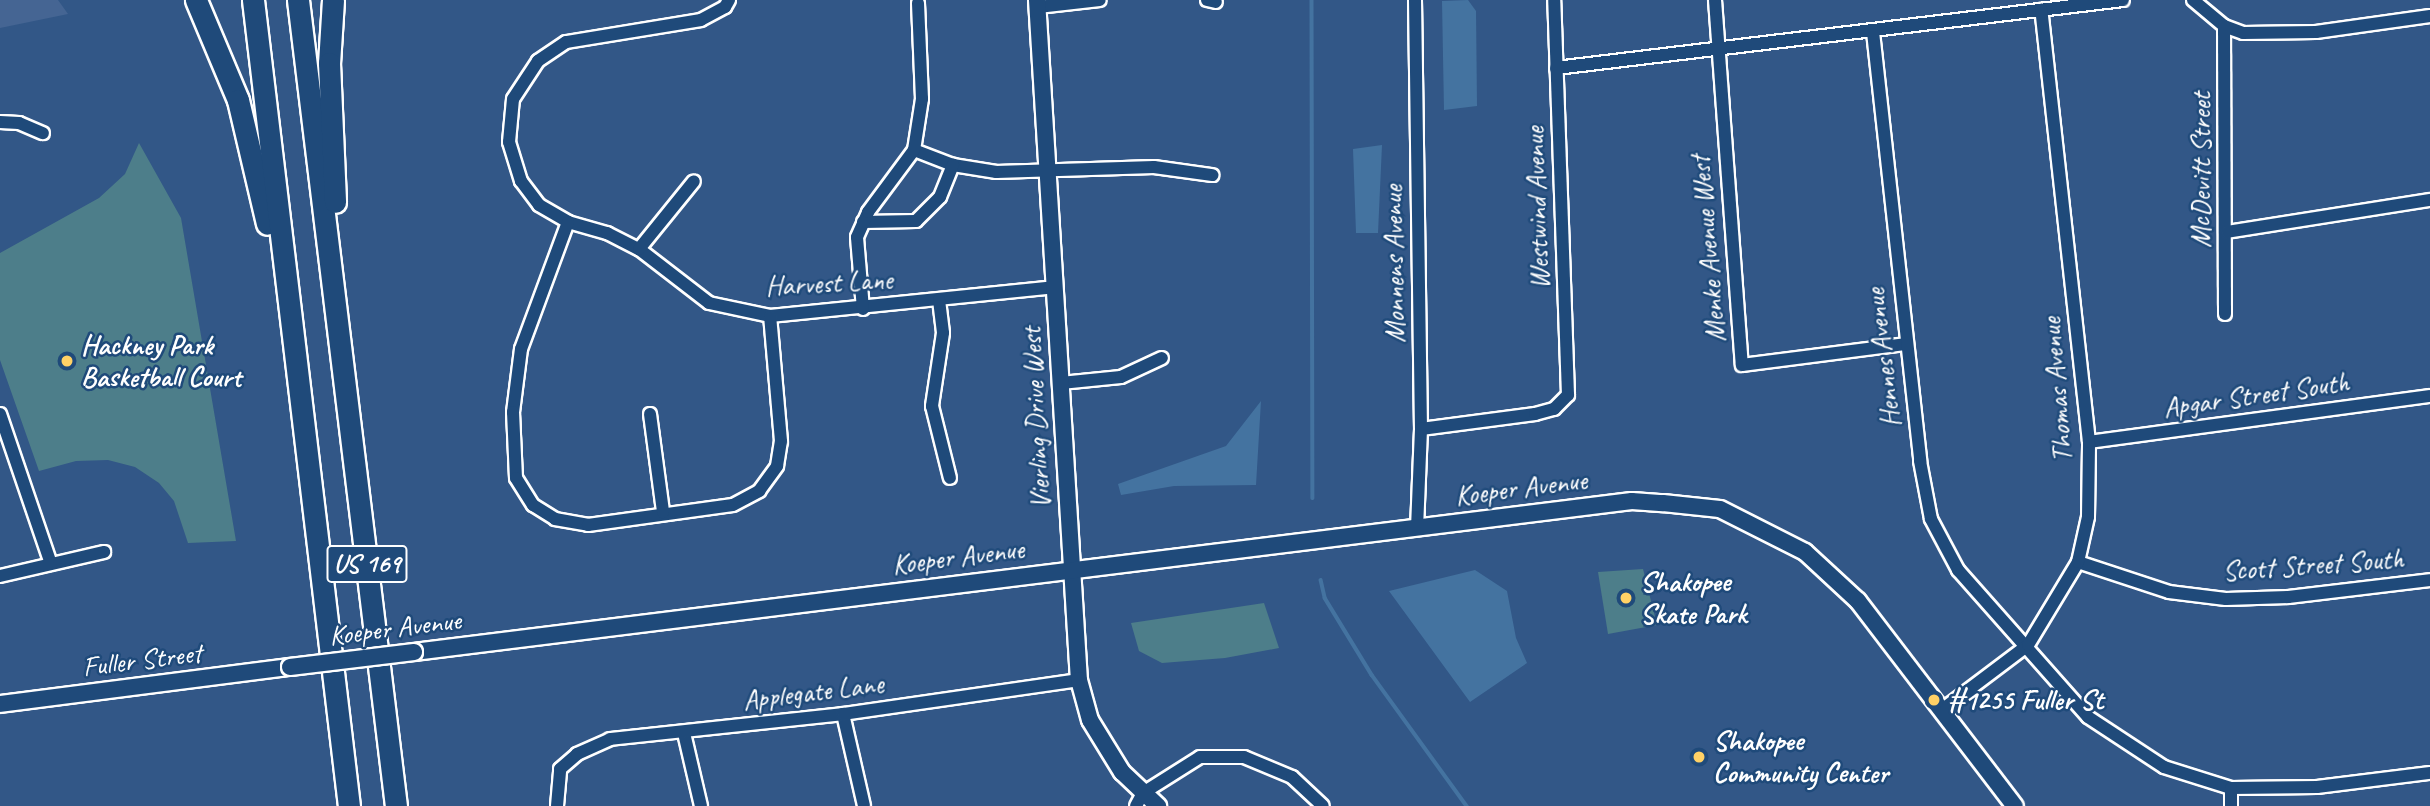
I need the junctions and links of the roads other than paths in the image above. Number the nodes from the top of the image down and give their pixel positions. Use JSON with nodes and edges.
{"nodes":[{"id":1,"x":195,"y":0,"type":"edge"},
{"id":2,"x":253,"y":0,"type":"edge"},
{"id":3,"x":298,"y":0,"type":"edge"},
{"id":4,"x":333,"y":0,"type":"edge"},
{"id":5,"x":729,"y":0,"type":"edge"},
{"id":6,"x":1100,"y":0,"type":"edge"},
{"id":7,"x":1415,"y":0,"type":"edge"},
{"id":8,"x":1554,"y":0,"type":"edge"},
{"id":9,"x":1715,"y":0,"type":"edge"},
{"id":10,"x":2123,"y":0,"type":"edge"},
{"id":11,"x":2193,"y":0,"type":"edge"},
{"id":12,"x":1038,"y":3,"type":"edge"},
{"id":13,"x":918,"y":4,"type":"dead end"},
{"id":14,"x":2213,"y":6,"type":"edge"},
{"id":15,"x":2040,"y":10,"type":"junction"},
{"id":16,"x":2430,"y":16,"type":"edge"},
{"id":17,"x":2224,"y":26,"type":"junction"},
{"id":18,"x":1872,"y":32,"type":"junction"},
{"id":19,"x":1716,"y":49,"type":"junction"},
{"id":20,"x":1556,"y":68,"type":"junction"},
{"id":21,"x":0,"y":122,"type":"edge"},
{"id":22,"x":43,"y":133,"type":"dead end"},
{"id":23,"x":914,"y":150,"type":"junction"},
{"id":24,"x":953,"y":165,"type":"junction"},
{"id":25,"x":1049,"y":172,"type":"junction"},
{"id":26,"x":1212,"y":175,"type":"dead end"},
{"id":27,"x":694,"y":181,"type":"dead end"},
{"id":28,"x":2430,"y":200,"type":"edge"},
{"id":29,"x":568,"y":222,"type":"junction"},
{"id":30,"x":863,"y":222,"type":"junction"},
{"id":31,"x":2227,"y":232,"type":"junction"},
{"id":32,"x":639,"y":249,"type":"junction"},
{"id":33,"x":1054,"y":286,"type":"junction"},
{"id":34,"x":939,"y":300,"type":"junction"},
{"id":35,"x":863,"y":309,"type":"junction"},
{"id":36,"x":2225,"y":314,"type":"dead end"},
{"id":37,"x":770,"y":316,"type":"junction"},
{"id":38,"x":337,"y":323,"type":"junction"},
{"id":39,"x":294,"y":339,"type":"junction"},
{"id":40,"x":1906,"y":344,"type":"junction"},
{"id":41,"x":1162,"y":358,"type":"dead end"},
{"id":42,"x":1061,"y":383,"type":"junction"},
{"id":43,"x":2430,"y":396,"type":"edge"},
{"id":44,"x":0,"y":414,"type":"edge"},
{"id":45,"x":650,"y":414,"type":"dead end"},
{"id":46,"x":1421,"y":429,"type":"junction"},
{"id":47,"x":2089,"y":442,"type":"junction"},
{"id":48,"x":950,"y":478,"type":"dead end"},
{"id":49,"x":663,"y":512,"type":"junction"},
{"id":50,"x":1417,"y":527,"type":"junction"},
{"id":51,"x":104,"y":552,"type":"dead end"},
{"id":52,"x":2078,"y":562,"type":"junction"},
{"id":53,"x":51,"y":564,"type":"junction"},
{"id":54,"x":1071,"y":570,"type":"junction"},
{"id":55,"x":0,"y":576,"type":"edge"},
{"id":56,"x":2430,"y":580,"type":"edge"},
{"id":57,"x":2028,"y":645,"type":"junction"},
{"id":58,"x":290,"y":667,"type":"joint"},
{"id":59,"x":1079,"y":680,"type":"junction"},
{"id":60,"x":0,"y":704,"type":"edge"},
{"id":61,"x":1943,"y":709,"type":"junction"},
{"id":62,"x":843,"y":714,"type":"junction"},
{"id":63,"x":684,"y":733,"type":"junction"},
{"id":64,"x":2430,"y":773,"type":"edge"},
{"id":65,"x":2231,"y":788,"type":"junction"},
{"id":66,"x":1140,"y":799,"type":"edge"},
{"id":67,"x":349,"y":806,"type":"edge"},
{"id":68,"x":396,"y":806,"type":"edge"},
{"id":69,"x":557,"y":806,"type":"edge"},
{"id":70,"x":701,"y":806,"type":"edge"},
{"id":71,"x":864,"y":806,"type":"edge"},
{"id":72,"x":1158,"y":806,"type":"edge"},
{"id":73,"x":1323,"y":806,"type":"edge"},
{"id":74,"x":2015,"y":806,"type":"edge"},
{"id":75,"x":2231,"y":806,"type":"edge"}],
"edges":[{"from":1,"to":39,"type":"highway"},
{"from":2,"to":39,"type":"highway","number":"US 169"},
{"from":3,"to":38,"type":"highway","number":"US 169"},
{"from":4,"to":38,"type":"highway"},
{"from":5,"to":29,"type":"street","name":"Harvest Lane"},
{"from":6,"to":12,"type":"street"},
{"from":7,"to":46,"type":"street","name":"Monnens Avenue"},
{"from":8,"to":20,"type":"street","name":"Westwind Avenue"},
{"from":9,"to":19,"type":"street"},
{"from":10,"to":15,"type":"street"},
{"from":11,"to":14,"type":"street"},
{"from":12,"to":25,"type":"street","name":"Vierling Drive West"},
{"from":13,"to":23,"type":"street"},
{"from":14,"to":17,"type":"street"},
{"from":15,"to":18,"type":"street"},
{"from":15,"to":47,"type":"street","name":"Thomas Avenue"},
{"from":16,"to":17,"type":"street"},
{"from":17,"to":31,"type":"street","name":"McDevitt Street"},
{"from":18,"to":19,"type":"street"},
{"from":18,"to":40,"type":"street","name":"Hennes Avenue"},
{"from":19,"to":20,"type":"street"},
{"from":19,"to":40,"type":"street","name":"Menke Avenue West"},
{"from":20,"to":46,"type":"street","name":"Westwind Avenue"},
{"from":21,"to":22,"type":"street"},
{"from":23,"to":24,"type":"street"},
{"from":23,"to":30,"type":"street"},
{"from":24,"to":25,"type":"street"},
{"from":24,"to":30,"type":"street"},
{"from":25,"to":26,"type":"street"},
{"from":25,"to":33,"type":"street","name":"Vierling Drive West"},
{"from":27,"to":32,"type":"street"},
{"from":28,"to":31,"type":"street"},
{"from":29,"to":32,"type":"street","name":"Harvest Lane"},
{"from":29,"to":49,"type":"street"},
{"from":30,"to":35,"type":"street"},
{"from":31,"to":36,"type":"street","name":"McDevitt Street"},
{"from":32,"to":37,"type":"street","name":"Harvest Lane"},
{"from":33,"to":34,"type":"street","name":"Harvest Lane"},
{"from":33,"to":42,"type":"street","name":"Vierling Drive West"},
{"from":34,"to":35,"type":"street","name":"Harvest Lane"},
{"from":34,"to":48,"type":"street"},
{"from":35,"to":37,"type":"street","name":"Harvest Lane"},
{"from":37,"to":49,"type":"street"},
{"from":38,"to":68,"type":"highway","number":"US 169"},
{"from":39,"to":67,"type":"highway","number":"US 169"},
{"from":40,"to":57,"type":"street","name":"Hennes Avenue"},
{"from":41,"to":42,"type":"street"},
{"from":42,"to":54,"type":"street","name":"Vierling Drive West"},
{"from":43,"to":47,"type":"street","name":"Apgar Street South"},
{"from":44,"to":53,"type":"street"},
{"from":45,"to":49,"type":"street"},
{"from":46,"to":50,"type":"street","name":"Monnens Avenue"},
{"from":47,"to":52,"type":"street","name":"Thomas Avenue"},
{"from":50,"to":54,"type":"street","name":"Koeper Avenue"},
{"from":50,"to":61,"type":"street","name":"Koeper Avenue"},
{"from":51,"to":53,"type":"street"},
{"from":52,"to":56,"type":"street","name":"Scott Street South"},
{"from":52,"to":57,"type":"street","name":"Thomas Avenue"},
{"from":53,"to":55,"type":"street"},
{"from":54,"to":58,"type":"street","name":"Koeper Avenue","bridge":true},
{"from":54,"to":59,"type":"street","name":"Vierling Drive West"},
{"from":57,"to":61,"type":"street","name":"Thomas Avenue"},
{"from":57,"to":65,"type":"street","name":"Hennes Avenue"},
{"from":58,"to":60,"type":"street","name":"Fuller Street"},
{"from":59,"to":62,"type":"street","name":"Applegate Lane"},
{"from":59,"to":66,"type":"street","name":"Vierling Drive West"},
{"from":61,"to":74,"type":"street","name":"Koeper Avenue"},
{"from":62,"to":63,"type":"street","name":"Applegate Lane"},
{"from":62,"to":71,"type":"street"},
{"from":63,"to":69,"type":"street","name":"Applegate Lane"},
{"from":63,"to":70,"type":"street"},
{"from":64,"to":65,"type":"street","name":"Hennes Avenue"},
{"from":65,"to":75,"type":"street"},
{"from":66,"to":72,"type":"street","name":"Vierling Drive West"},
{"from":66,"to":73,"type":"street"}]}
